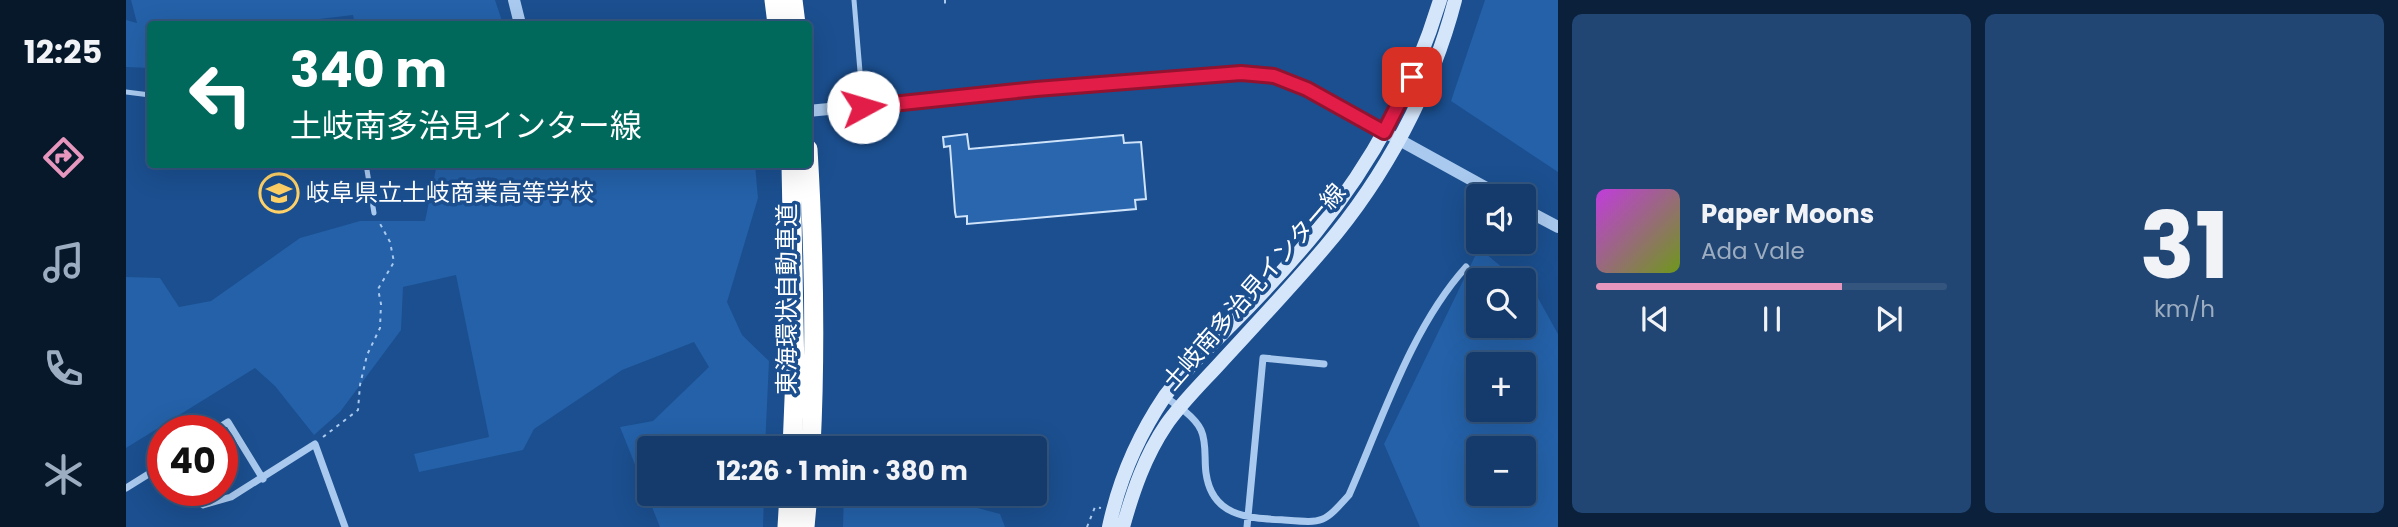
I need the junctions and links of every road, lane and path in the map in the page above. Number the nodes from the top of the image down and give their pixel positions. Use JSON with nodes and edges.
{"nodes":[{"id":1,"x":514,"y":0,"type":"edge"},
{"id":2,"x":774,"y":0,"type":"edge"},
{"id":3,"x":793,"y":0,"type":"edge"},
{"id":4,"x":854,"y":0,"type":"edge"},
{"id":5,"x":1440,"y":0,"type":"edge"},
{"id":6,"x":1455,"y":0,"type":"edge"},
{"id":7,"x":519,"y":21,"type":"edge"},
{"id":8,"x":777,"y":21,"type":"edge"},
{"id":9,"x":796,"y":21,"type":"edge"},
{"id":10,"x":126,"y":92,"type":"edge"},
{"id":11,"x":147,"y":95,"type":"edge"},
{"id":12,"x":857,"y":107,"type":"junction"},
{"id":13,"x":812,"y":111,"type":"edge"},
{"id":14,"x":1384,"y":132,"type":"junction"},
{"id":15,"x":1398,"y":140,"type":"junction"},
{"id":16,"x":367,"y":168,"type":"edge"},
{"id":17,"x":791,"y":168,"type":"edge"},
{"id":18,"x":809,"y":168,"type":"edge"},
{"id":19,"x":1479,"y":184,"type":"edge"},
{"id":20,"x":374,"y":213,"type":"joint"},
{"id":21,"x":1536,"y":215,"type":"edge"},
{"id":22,"x":1558,"y":227,"type":"edge"},
{"id":23,"x":1466,"y":267,"type":"dead end"},
{"id":24,"x":1324,"y":364,"type":"dead end"},
{"id":25,"x":1165,"y":397,"type":"junction"},
{"id":26,"x":1180,"y":407,"type":"junction"},
{"id":27,"x":792,"y":436,"type":"edge"},
{"id":28,"x":812,"y":436,"type":"edge"},
{"id":29,"x":238,"y":438,"type":"edge"},
{"id":30,"x":315,"y":444,"type":"junction"},
{"id":31,"x":147,"y":475,"type":"edge"},
{"id":32,"x":263,"y":479,"type":"junction"},
{"id":33,"x":126,"y":488,"type":"edge"},
{"id":34,"x":238,"y":493,"type":"edge"},
{"id":35,"x":788,"y":506,"type":"edge"},
{"id":36,"x":807,"y":506,"type":"edge"},
{"id":37,"x":1103,"y":508,"type":"dead end"},
{"id":38,"x":1249,"y":518,"type":"junction"},
{"id":39,"x":345,"y":527,"type":"edge"},
{"id":40,"x":787,"y":527,"type":"edge"},
{"id":41,"x":805,"y":527,"type":"edge"},
{"id":42,"x":1087,"y":527,"type":"edge"},
{"id":43,"x":1109,"y":527,"type":"edge"},
{"id":44,"x":1123,"y":527,"type":"edge"},
{"id":45,"x":1248,"y":527,"type":"edge"}],
"edges":[{"from":1,"to":7,"type":"street"},
{"from":2,"to":8,"type":"highway"},
{"from":3,"to":9,"type":"highway"},
{"from":4,"to":12,"type":"lane"},
{"from":5,"to":14,"type":"main road","name":"土岐南多治見インター線"},
{"from":6,"to":15,"type":"main road","name":"土岐南多治見インター線"},
{"from":10,"to":11,"type":"lane"},
{"from":12,"to":13,"type":"street"},
{"from":12,"to":14,"type":"street"},
{"from":14,"to":15,"type":"street"},
{"from":14,"to":25,"type":"main road","name":"土岐南多治見インター線"},
{"from":15,"to":19,"type":"street"},
{"from":15,"to":26,"type":"main road","name":"土岐南多治見インター線"},
{"from":16,"to":20,"type":"lane"},
{"from":17,"to":27,"type":"highway","name":"東海環状自動車道"},
{"from":18,"to":28,"type":"highway","name":"東海環状自動車道"},
{"from":20,"to":30,"type":"path"},
{"from":21,"to":22,"type":"street"},
{"from":23,"to":38,"type":"street"},
{"from":24,"to":38,"type":"street"},
{"from":25,"to":26,"type":"street"},
{"from":25,"to":43,"type":"main road","name":"土岐南多治見インター線"},
{"from":26,"to":38,"type":"street"},
{"from":26,"to":44,"type":"main road","name":"土岐南多治見インター線"},
{"from":29,"to":32,"type":"street"},
{"from":30,"to":32,"type":"street"},
{"from":30,"to":39,"type":"street"},
{"from":31,"to":33,"type":"street"},
{"from":32,"to":34,"type":"street"},
{"from":35,"to":40,"type":"highway"},
{"from":36,"to":41,"type":"highway"},
{"from":37,"to":42,"type":"path"},
{"from":38,"to":45,"type":"street"}]}
